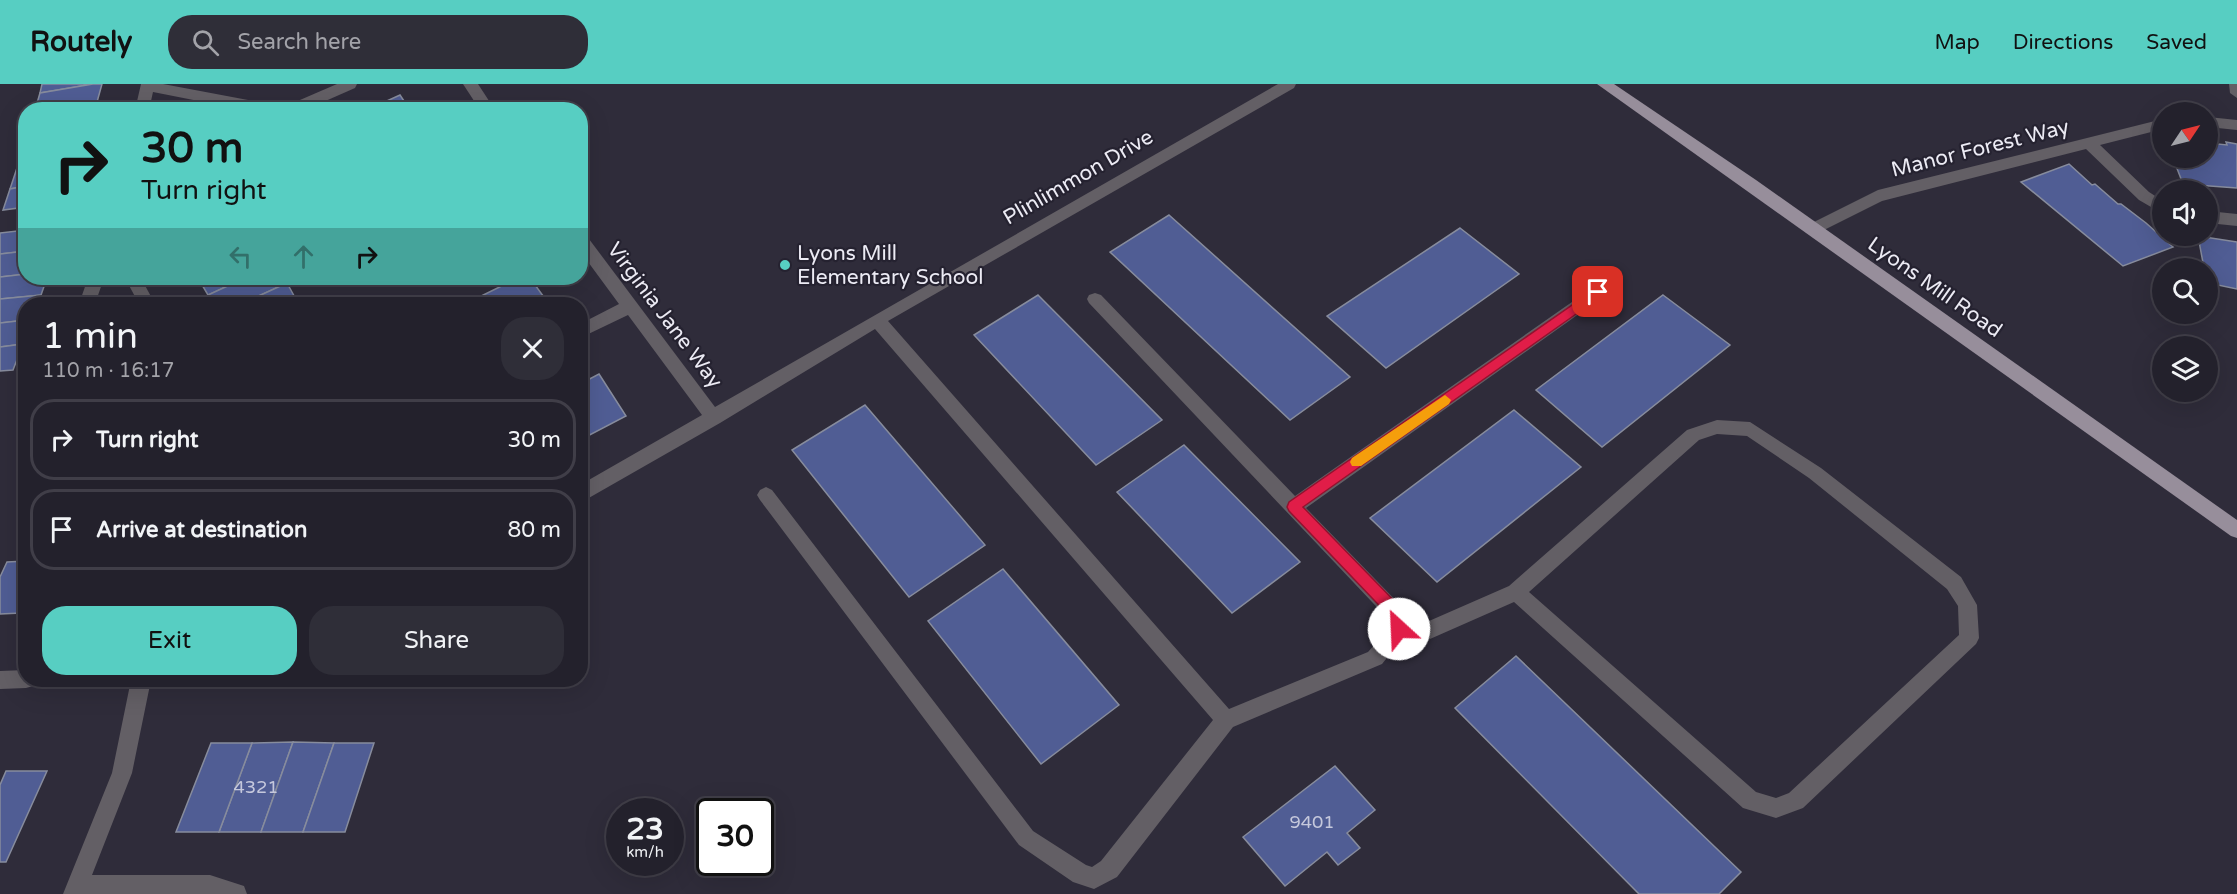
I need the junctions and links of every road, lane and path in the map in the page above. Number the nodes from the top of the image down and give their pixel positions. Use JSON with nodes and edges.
{"nodes":[{"id":1,"x":350,"y":84,"type":"edge"},
{"id":2,"x":470,"y":84,"type":"edge"},
{"id":3,"x":1289,"y":84,"type":"edge"},
{"id":4,"x":1604,"y":84,"type":"edge"},
{"id":5,"x":2236,"y":84,"type":"edge"},
{"id":6,"x":148,"y":85,"type":"edge"},
{"id":7,"x":2237,"y":93,"type":"edge"},
{"id":8,"x":144,"y":102,"type":"edge"},
{"id":9,"x":234,"y":102,"type":"edge"},
{"id":10,"x":309,"y":102,"type":"edge"},
{"id":11,"x":482,"y":102,"type":"edge"},
{"id":12,"x":2218,"y":123,"type":"edge"},
{"id":13,"x":2237,"y":125,"type":"edge"},
{"id":14,"x":2152,"y":127,"type":"edge"},
{"id":15,"x":2088,"y":142,"type":"junction"},
{"id":16,"x":2152,"y":201,"type":"edge"},
{"id":17,"x":2218,"y":218,"type":"edge"},
{"id":18,"x":2237,"y":220,"type":"edge"},
{"id":19,"x":1814,"y":229,"type":"junction"},
{"id":20,"x":588,"y":250,"type":"edge"},
{"id":21,"x":1598,"y":292,"type":"dead end"},
{"id":22,"x":1095,"y":299,"type":"dead end"},
{"id":23,"x":630,"y":306,"type":"junction"},
{"id":24,"x":877,"y":320,"type":"junction"},
{"id":25,"x":588,"y":328,"type":"edge"},
{"id":26,"x":714,"y":418,"type":"junction"},
{"id":27,"x":588,"y":490,"type":"edge"},
{"id":28,"x":766,"y":495,"type":"dead end"},
{"id":29,"x":1293,"y":507,"type":"junction"},
{"id":30,"x":2237,"y":530,"type":"edge"},
{"id":31,"x":1516,"y":592,"type":"junction"},
{"id":32,"x":1399,"y":629,"type":"junction"},
{"id":33,"x":18,"y":679,"type":"edge"},
{"id":34,"x":0,"y":680,"type":"edge"},
{"id":35,"x":140,"y":687,"type":"edge"},
{"id":36,"x":1226,"y":720,"type":"junction"},
{"id":37,"x":1093,"y":886,"type":"edge"},
{"id":38,"x":76,"y":890,"type":"edge"},
{"id":39,"x":236,"y":894,"type":"edge"}],
"edges":[{"from":1,"to":10,"type":"street"},
{"from":2,"to":11,"type":"street"},
{"from":3,"to":24,"type":"street","name":"Plinlimmon Drive"},
{"from":4,"to":19,"type":"main road","name":"Lyons Mill Road"},
{"from":5,"to":7,"type":"street"},
{"from":6,"to":8,"type":"street"},
{"from":6,"to":9,"type":"street"},
{"from":12,"to":13,"type":"street"},
{"from":14,"to":15,"type":"street","name":"Manor Forest Way"},
{"from":15,"to":16,"type":"street"},
{"from":15,"to":19,"type":"street","name":"Manor Forest Way"},
{"from":17,"to":18,"type":"street"},
{"from":19,"to":30,"type":"main road","name":"Lyons Mill Road"},
{"from":20,"to":23,"type":"street","name":"Virginia Jane Way"},
{"from":21,"to":29,"type":"street"},
{"from":22,"to":29,"type":"street"},
{"from":23,"to":25,"type":"street"},
{"from":23,"to":26,"type":"street","name":"Virginia Jane Way"},
{"from":24,"to":26,"type":"street","name":"Plinlimmon Drive"},
{"from":24,"to":36,"type":"street"},
{"from":26,"to":27,"type":"street","name":"Plinlimmon Drive"},
{"from":28,"to":37,"type":"street"},
{"from":29,"to":32,"type":"street"},
{"from":31,"to":31,"type":"street"},
{"from":31,"to":32,"type":"street"},
{"from":32,"to":36,"type":"street"},
{"from":33,"to":34,"type":"street"},
{"from":35,"to":38,"type":"street"},
{"from":36,"to":37,"type":"street"},
{"from":38,"to":39,"type":"street"}]}
